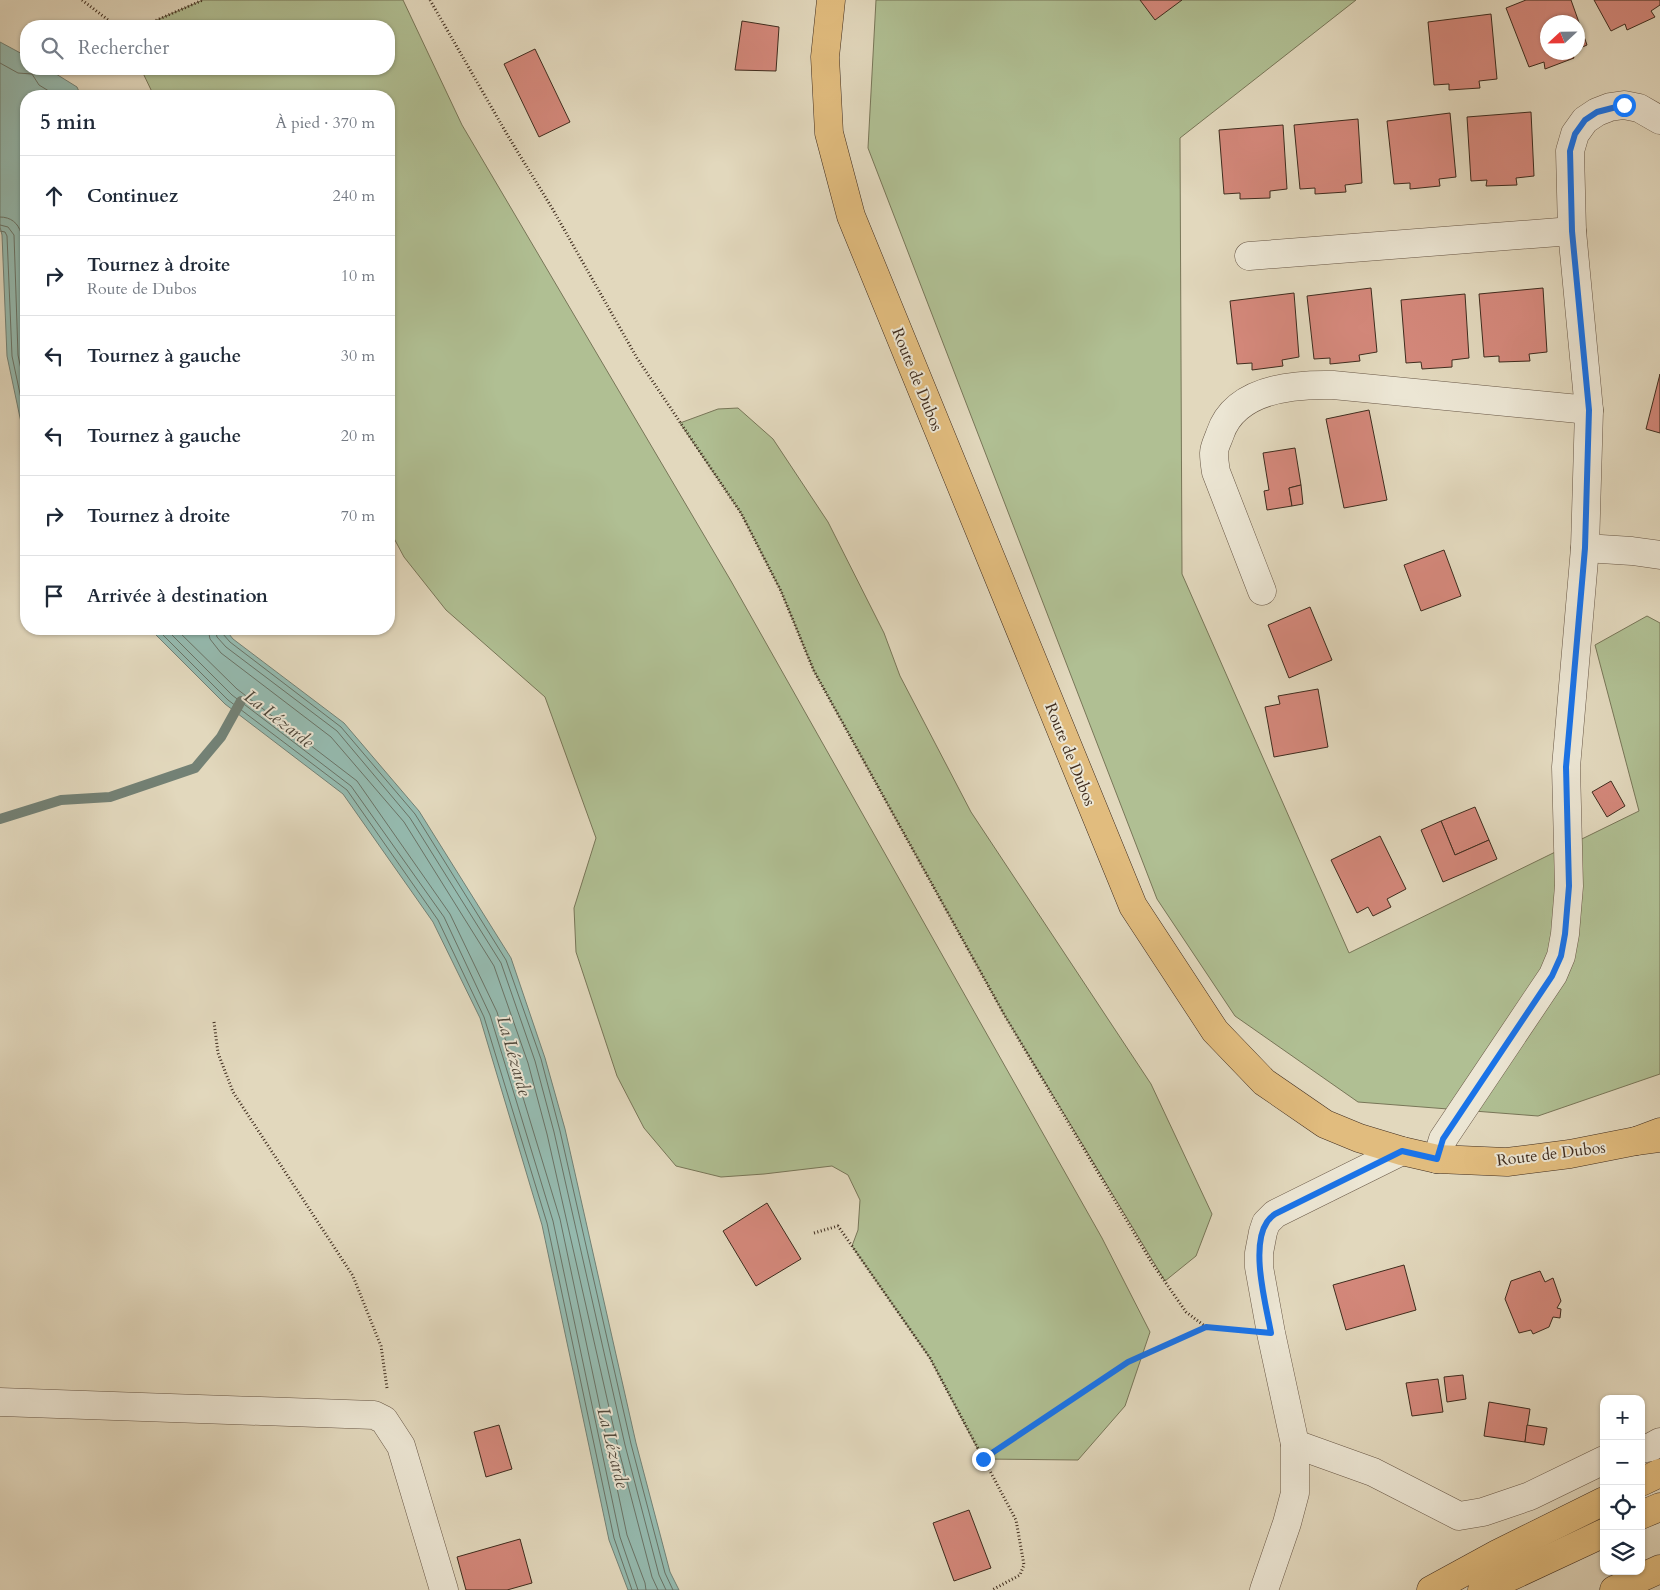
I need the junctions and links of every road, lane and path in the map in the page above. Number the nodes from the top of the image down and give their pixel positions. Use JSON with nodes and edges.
{"nodes":[{"id":1,"x":82,"y":0,"type":"edge"},
{"id":2,"x":204,"y":0,"type":"edge"},
{"id":3,"x":430,"y":0,"type":"edge"},
{"id":4,"x":831,"y":0,"type":"edge"},
{"id":5,"x":108,"y":20,"type":"edge"},
{"id":6,"x":157,"y":20,"type":"edge"},
{"id":7,"x":1660,"y":120,"type":"edge"},
{"id":8,"x":1572,"y":231,"type":"junction"},
{"id":9,"x":1249,"y":256,"type":"dead end"},
{"id":10,"x":1589,"y":410,"type":"junction"},
{"id":11,"x":1585,"y":548,"type":"junction"},
{"id":12,"x":1660,"y":555,"type":"edge"},
{"id":13,"x":1262,"y":591,"type":"dead end"},
{"id":14,"x":214,"y":1022,"type":"dead end"},
{"id":15,"x":1652,"y":1137,"type":"edge"},
{"id":16,"x":1402,"y":1151,"type":"junction"},
{"id":17,"x":1437,"y":1159,"type":"junction"},
{"id":18,"x":814,"y":1233,"type":"dead end"},
{"id":19,"x":1206,"y":1327,"type":"junction"},
{"id":20,"x":1271,"y":1333,"type":"junction"},
{"id":21,"x":0,"y":1402,"type":"edge"},
{"id":22,"x":379,"y":1418,"type":"junction"},
{"id":23,"x":1660,"y":1442,"type":"edge"},
{"id":24,"x":1295,"y":1444,"type":"junction"},
{"id":25,"x":1645,"y":1448,"type":"edge"},
{"id":26,"x":983,"y":1459,"type":"junction"},
{"id":27,"x":1600,"y":1462,"type":"edge"},
{"id":28,"x":1660,"y":1473,"type":"edge"},
{"id":29,"x":1645,"y":1480,"type":"edge"},
{"id":30,"x":1600,"y":1503,"type":"edge"},
{"id":31,"x":1660,"y":1507,"type":"edge"},
{"id":32,"x":1645,"y":1513,"type":"edge"},
{"id":33,"x":1600,"y":1535,"type":"edge"},
{"id":34,"x":1660,"y":1569,"type":"edge"},
{"id":35,"x":444,"y":1590,"type":"edge"},
{"id":36,"x":992,"y":1590,"type":"edge"},
{"id":37,"x":1264,"y":1590,"type":"edge"},
{"id":38,"x":1431,"y":1590,"type":"edge"},
{"id":39,"x":1482,"y":1590,"type":"edge"},
{"id":40,"x":1614,"y":1590,"type":"edge"}],
"edges":[{"from":1,"to":5,"type":"path"},
{"from":2,"to":6,"type":"path"},
{"from":3,"to":19,"type":"path"},
{"from":4,"to":16,"type":"main road","name":"Route de Dubos"},
{"from":7,"to":8,"type":"street"},
{"from":8,"to":9,"type":"street"},
{"from":8,"to":10,"type":"street"},
{"from":10,"to":11,"type":"street"},
{"from":10,"to":13,"type":"street"},
{"from":11,"to":12,"type":"street"},
{"from":11,"to":17,"type":"street"},
{"from":14,"to":22,"type":"path"},
{"from":15,"to":17,"type":"main road","name":"Route de Dubos"},
{"from":16,"to":17,"type":"main road","name":"Route de Dubos"},
{"from":16,"to":20,"type":"street"},
{"from":18,"to":26,"type":"path"},
{"from":19,"to":20,"type":"path"},
{"from":19,"to":26,"type":"path"},
{"from":20,"to":24,"type":"street"},
{"from":21,"to":22,"type":"street"},
{"from":22,"to":35,"type":"street"},
{"from":23,"to":25,"type":"street"},
{"from":24,"to":27,"type":"street"},
{"from":24,"to":37,"type":"street"},
{"from":26,"to":36,"type":"path"},
{"from":28,"to":29,"type":"main road"},
{"from":30,"to":38,"type":"main road"},
{"from":31,"to":32,"type":"main road"},
{"from":33,"to":39,"type":"main road"},
{"from":34,"to":40,"type":"main road"}]}
